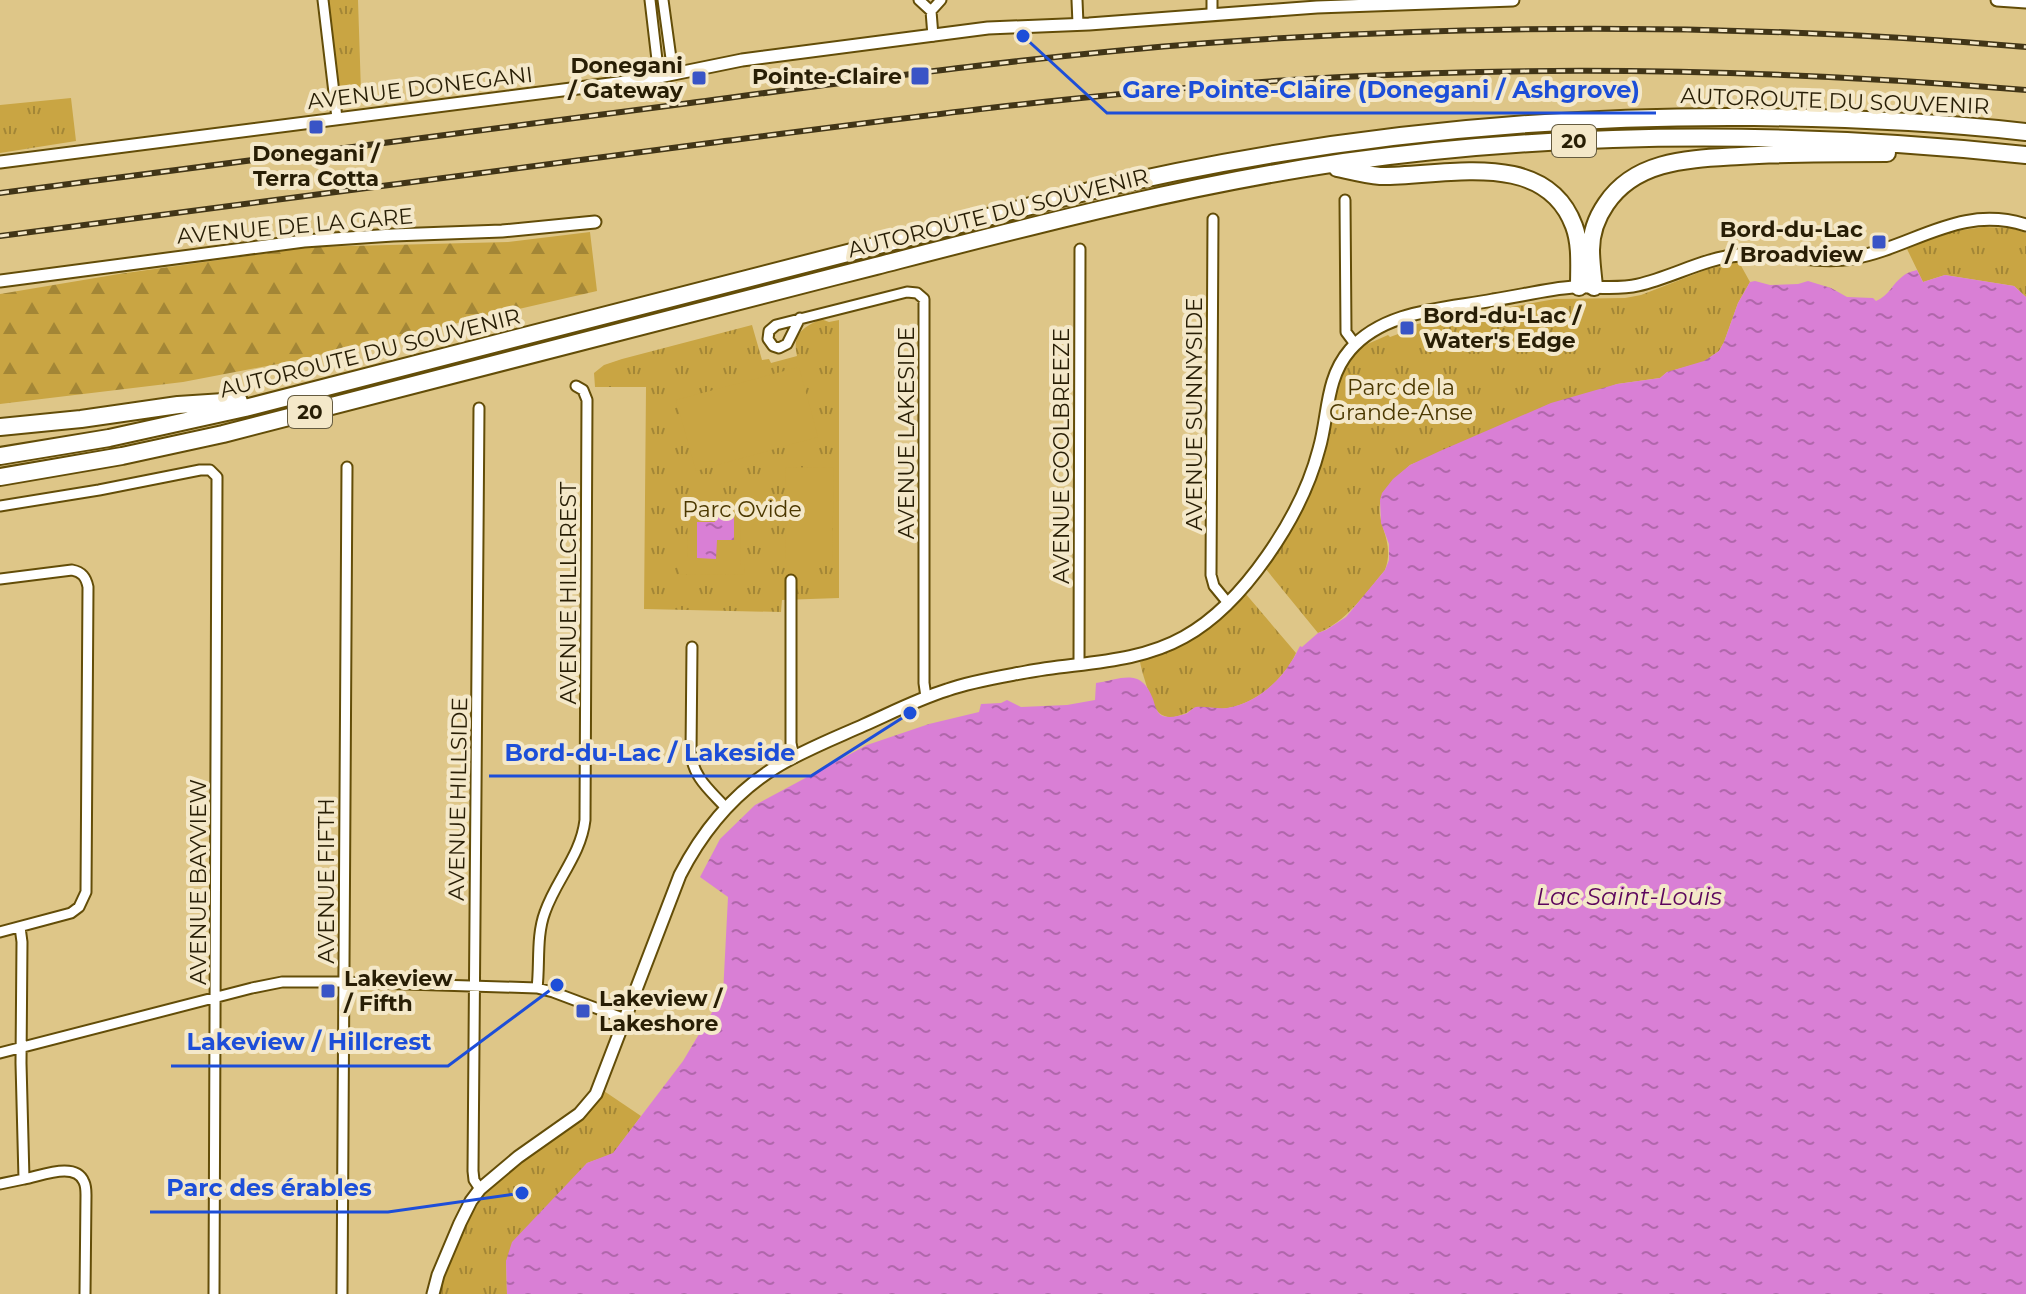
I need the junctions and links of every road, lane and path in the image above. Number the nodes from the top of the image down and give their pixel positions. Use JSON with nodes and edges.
{"nodes":[{"id":1,"x":323,"y":0,"type":"edge"},
{"id":2,"x":650,"y":0,"type":"edge"},
{"id":3,"x":663,"y":0,"type":"edge"},
{"id":4,"x":919,"y":0,"type":"edge"},
{"id":5,"x":941,"y":0,"type":"edge"},
{"id":6,"x":1077,"y":0,"type":"edge"},
{"id":7,"x":1212,"y":0,"type":"edge"},
{"id":8,"x":1513,"y":0,"type":"edge"},
{"id":9,"x":1997,"y":0,"type":"edge"},
{"id":10,"x":1447,"y":1,"type":"edge"},
{"id":11,"x":2026,"y":2,"type":"edge"},
{"id":12,"x":1328,"y":3,"type":"edge"},
{"id":13,"x":931,"y":11,"type":"junction"},
{"id":14,"x":1212,"y":15,"type":"junction"},
{"id":15,"x":1078,"y":24,"type":"junction"},
{"id":16,"x":933,"y":36,"type":"junction"},
{"id":17,"x":673,"y":73,"type":"junction"},
{"id":18,"x":659,"y":77,"type":"junction"},
{"id":19,"x":337,"y":118,"type":"junction"},
{"id":20,"x":2026,"y":132,"type":"edge"},
{"id":21,"x":2003,"y":152,"type":"junction"},
{"id":22,"x":2026,"y":155,"type":"edge"},
{"id":23,"x":0,"y":162,"type":"edge"},
{"id":24,"x":1324,"y":165,"type":"junction"},
{"id":25,"x":1345,"y":200,"type":"dead end"},
{"id":26,"x":1213,"y":219,"type":"dead end"},
{"id":27,"x":595,"y":222,"type":"dead end"},
{"id":28,"x":2026,"y":225,"type":"edge"},
{"id":29,"x":1080,"y":249,"type":"dead end"},
{"id":30,"x":0,"y":281,"type":"edge"},
{"id":31,"x":1586,"y":287,"type":"junction"},
{"id":32,"x":800,"y":318,"type":"dead end"},
{"id":33,"x":1355,"y":344,"type":"junction"},
{"id":34,"x":576,"y":386,"type":"dead end"},
{"id":35,"x":281,"y":399,"type":"junction"},
{"id":36,"x":479,"y":408,"type":"dead end"},
{"id":37,"x":0,"y":427,"type":"edge"},
{"id":38,"x":0,"y":456,"type":"edge"},
{"id":39,"x":347,"y":467,"type":"dead end"},
{"id":40,"x":0,"y":477,"type":"edge"},
{"id":41,"x":0,"y":506,"type":"edge"},
{"id":42,"x":0,"y":579,"type":"edge"},
{"id":43,"x":791,"y":580,"type":"dead end"},
{"id":44,"x":1228,"y":603,"type":"junction"},
{"id":45,"x":692,"y":647,"type":"dead end"},
{"id":46,"x":1079,"y":663,"type":"junction"},
{"id":47,"x":926,"y":697,"type":"junction"},
{"id":48,"x":794,"y":758,"type":"junction"},
{"id":49,"x":726,"y":808,"type":"junction"},
{"id":50,"x":20,"y":927,"type":"junction"},
{"id":51,"x":0,"y":932,"type":"edge"},
{"id":52,"x":343,"y":982,"type":"junction"},
{"id":53,"x":475,"y":986,"type":"junction"},
{"id":54,"x":537,"y":988,"type":"junction"},
{"id":55,"x":216,"y":998,"type":"junction"},
{"id":56,"x":625,"y":1019,"type":"junction"},
{"id":57,"x":21,"y":1048,"type":"junction"},
{"id":58,"x":0,"y":1053,"type":"edge"},
{"id":59,"x":24,"y":1179,"type":"junction"},
{"id":60,"x":0,"y":1184,"type":"edge"},
{"id":61,"x":480,"y":1189,"type":"junction"},
{"id":62,"x":85,"y":1294,"type":"edge"},
{"id":63,"x":214,"y":1294,"type":"edge"},
{"id":64,"x":342,"y":1294,"type":"edge"},
{"id":65,"x":433,"y":1294,"type":"edge"}],
"edges":[{"from":1,"to":19,"type":"street"},
{"from":2,"to":18,"type":"street"},
{"from":3,"to":17,"type":"street"},
{"from":4,"to":13,"type":"street"},
{"from":5,"to":13,"type":"street"},
{"from":6,"to":15,"type":"street"},
{"from":7,"to":14,"type":"street"},
{"from":8,"to":10,"type":"street","name":"AVENUE DONEGANI"},
{"from":9,"to":11,"type":"street"},
{"from":10,"to":12,"type":"street","name":"AVENUE DONEGANI"},
{"from":12,"to":14,"type":"street","name":"AVENUE DONEGANI"},
{"from":13,"to":16,"type":"street"},
{"from":14,"to":15,"type":"street","name":"AVENUE DONEGANI"},
{"from":15,"to":16,"type":"street","name":"AVENUE DONEGANI"},
{"from":16,"to":17,"type":"street","name":"AVENUE DONEGANI"},
{"from":17,"to":18,"type":"street","name":"AVENUE DONEGANI"},
{"from":18,"to":19,"type":"street","name":"AVENUE DONEGANI"},
{"from":19,"to":23,"type":"street","name":"AVENUE DONEGANI"},
{"from":20,"to":35,"type":"highway","name":"AUTOROUTE DU SOUVENIR","number":"20"},
{"from":21,"to":22,"type":"highway","name":"AUTOROUTE DU SOUVENIR","number":"20"},
{"from":21,"to":24,"type":"highway","name":"AUTOROUTE DU SOUVENIR","number":"20"},
{"from":21,"to":31,"type":"highway"},
{"from":24,"to":31,"type":"highway"},
{"from":24,"to":40,"type":"highway","name":"AUTOROUTE DU SOUVENIR","number":"20"},
{"from":25,"to":33,"type":"street"},
{"from":26,"to":44,"type":"street","name":"AVENUE SUNNYSIDE"},
{"from":27,"to":30,"type":"street","name":"AVENUE DE LA GARE"},
{"from":28,"to":31,"type":"street"},
{"from":29,"to":46,"type":"street","name":"AVENUE COOLBREEZE"},
{"from":31,"to":33,"type":"street"},
{"from":32,"to":47,"type":"street","name":"AVENUE LAKESIDE"},
{"from":33,"to":44,"type":"street"},
{"from":34,"to":54,"type":"street","name":"AVENUE HILLCREST"},
{"from":35,"to":37,"type":"highway"},
{"from":35,"to":38,"type":"highway","name":"AUTOROUTE DU SOUVENIR","number":"20"},
{"from":36,"to":53,"type":"street","name":"AVENUE HILLSIDE"},
{"from":39,"to":52,"type":"street","name":"AVENUE FIFTH"},
{"from":41,"to":55,"type":"street","name":"AVENUE BAYVIEW"},
{"from":42,"to":50,"type":"street"},
{"from":43,"to":48,"type":"street"},
{"from":44,"to":46,"type":"street"},
{"from":45,"to":49,"type":"street"},
{"from":46,"to":47,"type":"street"},
{"from":47,"to":48,"type":"street"},
{"from":48,"to":49,"type":"street"},
{"from":49,"to":56,"type":"street"},
{"from":50,"to":51,"type":"street"},
{"from":50,"to":57,"type":"street"},
{"from":52,"to":53,"type":"street"},
{"from":52,"to":55,"type":"street"},
{"from":52,"to":64,"type":"street","name":"AVENUE FIFTH"},
{"from":53,"to":54,"type":"street"},
{"from":53,"to":61,"type":"street","name":"AVENUE HILLSIDE"},
{"from":54,"to":56,"type":"street"},
{"from":55,"to":57,"type":"street"},
{"from":55,"to":63,"type":"street","name":"AVENUE BAYVIEW"},
{"from":56,"to":61,"type":"street"},
{"from":57,"to":58,"type":"street"},
{"from":57,"to":59,"type":"street"},
{"from":59,"to":60,"type":"street"},
{"from":59,"to":62,"type":"street"},
{"from":61,"to":65,"type":"street"}]}
